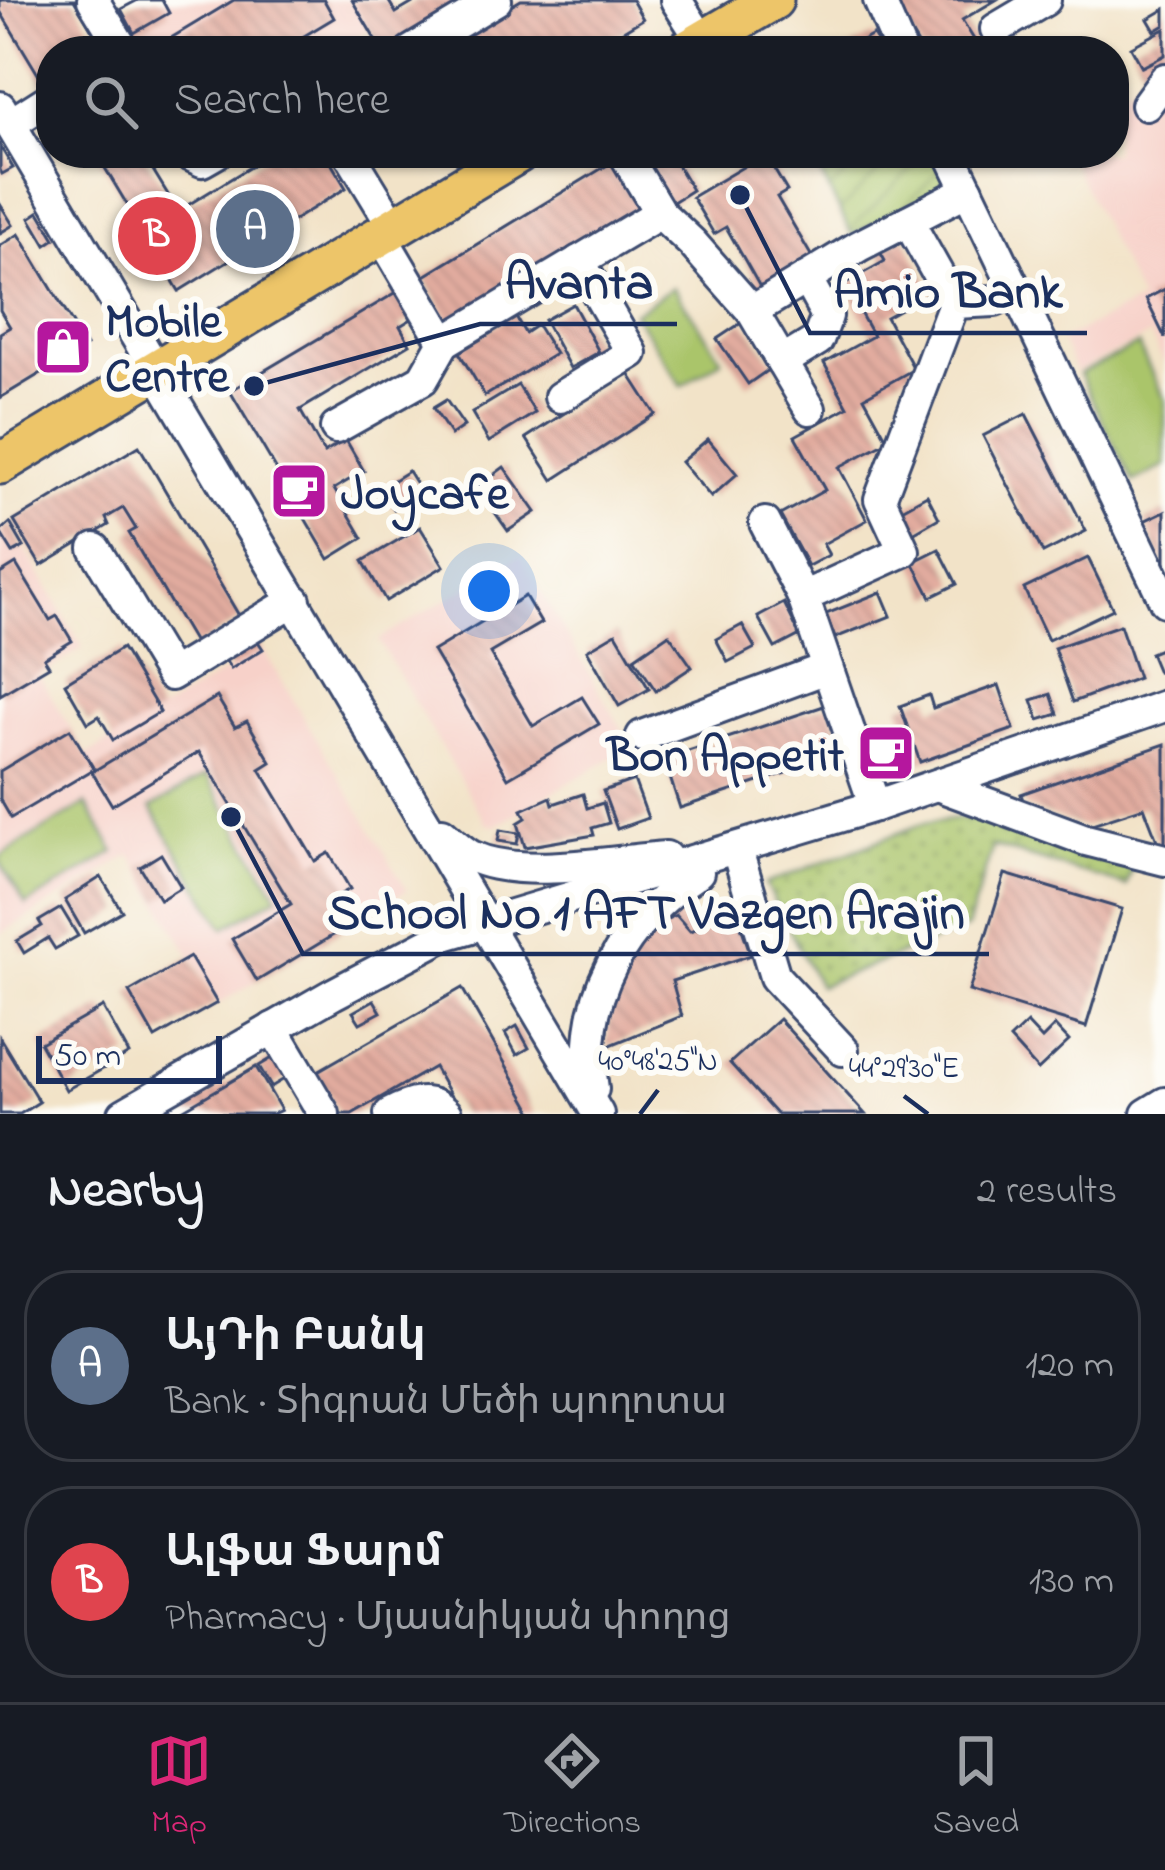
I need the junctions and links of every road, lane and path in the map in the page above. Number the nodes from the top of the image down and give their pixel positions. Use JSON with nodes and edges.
{"nodes":[{"id":1,"x":93,"y":0,"type":"edge"},
{"id":2,"x":496,"y":0,"type":"edge"},
{"id":3,"x":676,"y":0,"type":"edge"},
{"id":4,"x":773,"y":0,"type":"edge"},
{"id":5,"x":879,"y":0,"type":"edge"},
{"id":6,"x":1046,"y":0,"type":"edge"},
{"id":7,"x":996,"y":29,"type":"dead end"},
{"id":8,"x":115,"y":36,"type":"edge"},
{"id":9,"x":436,"y":36,"type":"edge"},
{"id":10,"x":690,"y":36,"type":"edge"},
{"id":11,"x":711,"y":36,"type":"edge"},
{"id":12,"x":895,"y":36,"type":"edge"},
{"id":13,"x":36,"y":104,"type":"edge"},
{"id":14,"x":5,"y":116,"type":"edge"},
{"id":15,"x":36,"y":168,"type":"edge"},
{"id":16,"x":36,"y":168,"type":"edge"},
{"id":17,"x":356,"y":168,"type":"edge"},
{"id":18,"x":493,"y":168,"type":"edge"},
{"id":19,"x":633,"y":168,"type":"edge"},
{"id":20,"x":957,"y":168,"type":"edge"},
{"id":21,"x":968,"y":190,"type":"junction"},
{"id":22,"x":660,"y":213,"type":"junction"},
{"id":23,"x":908,"y":221,"type":"junction"},
{"id":24,"x":388,"y":231,"type":"junction"},
{"id":25,"x":579,"y":261,"type":"junction"},
{"id":26,"x":806,"y":278,"type":"junction"},
{"id":27,"x":1016,"y":290,"type":"junction"},
{"id":28,"x":954,"y":303,"type":"junction"},
{"id":29,"x":752,"y":311,"type":"junction"},
{"id":30,"x":444,"y":342,"type":"junction"},
{"id":31,"x":782,"y":362,"type":"junction"},
{"id":32,"x":157,"y":370,"type":"junction"},
{"id":33,"x":560,"y":397,"type":"dead end"},
{"id":34,"x":810,"y":409,"type":"dead end"},
{"id":35,"x":336,"y":428,"type":"dead end"},
{"id":36,"x":0,"y":464,"type":"edge"},
{"id":37,"x":765,"y":523,"type":"dead end"},
{"id":38,"x":95,"y":549,"type":"dead end"},
{"id":39,"x":803,"y":597,"type":"junction"},
{"id":40,"x":295,"y":600,"type":"junction"},
{"id":41,"x":1165,"y":601,"type":"edge"},
{"id":42,"x":827,"y":668,"type":"junction"},
{"id":43,"x":1165,"y":706,"type":"edge"},
{"id":44,"x":641,"y":736,"type":"dead end"},
{"id":45,"x":937,"y":785,"type":"junction"},
{"id":46,"x":874,"y":806,"type":"junction"},
{"id":47,"x":426,"y":819,"type":"junction"},
{"id":48,"x":731,"y":851,"type":"junction"},
{"id":49,"x":1165,"y":860,"type":"edge"},
{"id":50,"x":488,"y":923,"type":"junction"},
{"id":51,"x":274,"y":1028,"type":"junction"},
{"id":52,"x":843,"y":1050,"type":"dead end"},
{"id":53,"x":1165,"y":1103,"type":"edge"},
{"id":54,"x":157,"y":1106,"type":"edge"},
{"id":55,"x":598,"y":1113,"type":"edge"},
{"id":56,"x":124,"y":1114,"type":"edge"},
{"id":57,"x":324,"y":1114,"type":"edge"},
{"id":58,"x":391,"y":1114,"type":"edge"},
{"id":59,"x":446,"y":1114,"type":"edge"},
{"id":60,"x":1147,"y":1114,"type":"edge"}],
"edges":[{"from":1,"to":8,"type":"street"},
{"from":2,"to":9,"type":"street"},
{"from":3,"to":10,"type":"street"},
{"from":4,"to":11,"type":"main road"},
{"from":5,"to":12,"type":"street"},
{"from":6,"to":7,"type":"street"},
{"from":13,"to":14,"type":"street"},
{"from":14,"to":16,"type":"street"},
{"from":15,"to":32,"type":"street"},
{"from":17,"to":24,"type":"street"},
{"from":18,"to":24,"type":"main road"},
{"from":19,"to":22,"type":"street"},
{"from":20,"to":21,"type":"street"},
{"from":21,"to":23,"type":"street"},
{"from":21,"to":27,"type":"street"},
{"from":22,"to":25,"type":"street"},
{"from":22,"to":29,"type":"street"},
{"from":23,"to":26,"type":"street"},
{"from":23,"to":28,"type":"street"},
{"from":24,"to":30,"type":"street"},
{"from":24,"to":32,"type":"main road"},
{"from":25,"to":30,"type":"street"},
{"from":25,"to":33,"type":"street"},
{"from":26,"to":29,"type":"street"},
{"from":26,"to":31,"type":"street"},
{"from":27,"to":28,"type":"street"},
{"from":27,"to":41,"type":"street"},
{"from":28,"to":39,"type":"street"},
{"from":29,"to":31,"type":"street"},
{"from":30,"to":35,"type":"street"},
{"from":31,"to":34,"type":"street"},
{"from":32,"to":36,"type":"main road"},
{"from":32,"to":40,"type":"street"},
{"from":37,"to":39,"type":"street"},
{"from":38,"to":40,"type":"street"},
{"from":39,"to":42,"type":"street"},
{"from":40,"to":47,"type":"street"},
{"from":42,"to":44,"type":"street"},
{"from":42,"to":46,"type":"street"},
{"from":43,"to":45,"type":"street"},
{"from":45,"to":46,"type":"street"},
{"from":45,"to":49,"type":"street"},
{"from":46,"to":48,"type":"street"},
{"from":47,"to":48,"type":"street"},
{"from":47,"to":50,"type":"street"},
{"from":48,"to":50,"type":"street"},
{"from":48,"to":52,"type":"street"},
{"from":48,"to":55,"type":"street"},
{"from":50,"to":51,"type":"street"},
{"from":50,"to":55,"type":"street"},
{"from":51,"to":54,"type":"street"},
{"from":51,"to":57,"type":"street"},
{"from":53,"to":60,"type":"street"},
{"from":54,"to":56,"type":"street"},
{"from":58,"to":59,"type":"street"}]}
